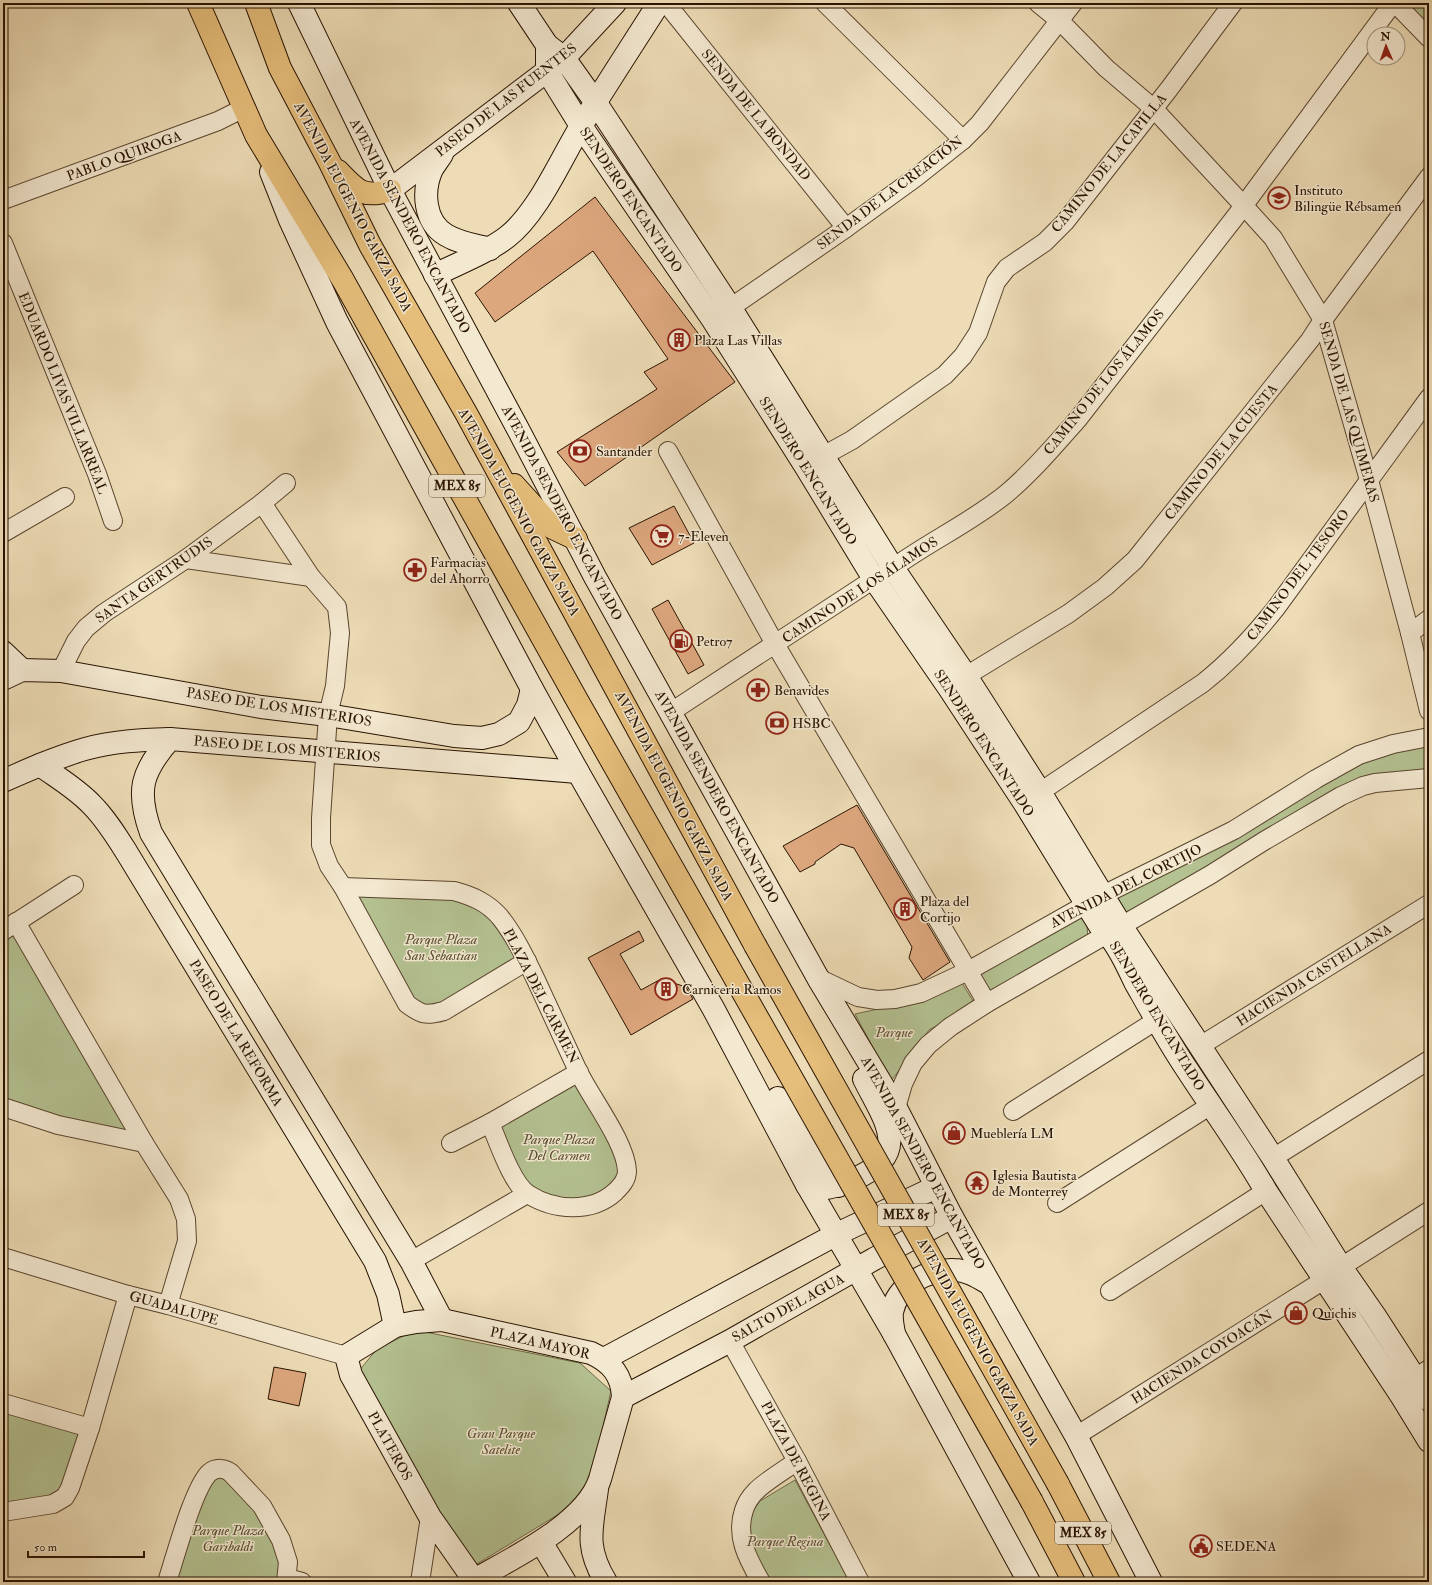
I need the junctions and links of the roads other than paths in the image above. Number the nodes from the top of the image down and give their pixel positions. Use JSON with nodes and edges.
{"nodes":[{"id":1,"x":198,"y":3,"type":"edge"},
{"id":2,"x":256,"y":3,"type":"edge"},
{"id":3,"x":299,"y":3,"type":"edge"},
{"id":4,"x":519,"y":3,"type":"edge"},
{"id":5,"x":615,"y":3,"type":"edge"},
{"id":6,"x":659,"y":3,"type":"edge"},
{"id":7,"x":666,"y":3,"type":"edge"},
{"id":8,"x":825,"y":3,"type":"edge"},
{"id":9,"x":1038,"y":3,"type":"edge"},
{"id":10,"x":1073,"y":3,"type":"edge"},
{"id":11,"x":1233,"y":3,"type":"edge"},
{"id":12,"x":1394,"y":3,"type":"edge"},
{"id":13,"x":1060,"y":21,"type":"junction"},
{"id":14,"x":1429,"y":38,"type":"edge"},
{"id":15,"x":555,"y":65,"type":"junction"},
{"id":16,"x":596,"y":103,"type":"junction"},
{"id":17,"x":244,"y":108,"type":"junction"},
{"id":18,"x":1153,"y":108,"type":"junction"},
{"id":19,"x":580,"y":126,"type":"junction"},
{"id":20,"x":256,"y":135,"type":"junction"},
{"id":21,"x":963,"y":140,"type":"junction"},
{"id":22,"x":447,"y":146,"type":"junction"},
{"id":23,"x":330,"y":164,"type":"junction"},
{"id":24,"x":1429,"y":177,"type":"edge"},
{"id":25,"x":390,"y":190,"type":"junction"},
{"id":26,"x":3,"y":200,"type":"edge"},
{"id":27,"x":1244,"y":206,"type":"junction"},
{"id":28,"x":846,"y":228,"type":"junction"},
{"id":29,"x":3,"y":243,"type":"edge"},
{"id":30,"x":490,"y":249,"type":"junction"},
{"id":31,"x":435,"y":275,"type":"junction"},
{"id":32,"x":721,"y":314,"type":"junction"},
{"id":33,"x":1324,"y":320,"type":"junction"},
{"id":34,"x":1429,"y":398,"type":"edge"},
{"id":35,"x":483,"y":446,"type":"junction"},
{"id":36,"x":668,"y":451,"type":"dead end"},
{"id":37,"x":823,"y":456,"type":"junction"},
{"id":38,"x":1369,"y":480,"type":"junction"},
{"id":39,"x":286,"y":483,"type":"dead end"},
{"id":40,"x":65,"y":496,"type":"dead end"},
{"id":41,"x":262,"y":504,"type":"junction"},
{"id":42,"x":113,"y":521,"type":"dead end"},
{"id":43,"x":3,"y":533,"type":"edge"},
{"id":44,"x":576,"y":539,"type":"junction"},
{"id":45,"x":186,"y":559,"type":"junction"},
{"id":46,"x":893,"y":568,"type":"junction"},
{"id":47,"x":311,"y":577,"type":"junction"},
{"id":48,"x":874,"y":579,"type":"junction"},
{"id":49,"x":1429,"y":619,"type":"edge"},
{"id":50,"x":1410,"y":633,"type":"junction"},
{"id":51,"x":775,"y":644,"type":"junction"},
{"id":52,"x":3,"y":652,"type":"edge"},
{"id":53,"x":61,"y":671,"type":"junction"},
{"id":54,"x":12,"y":674,"type":"edge"},
{"id":55,"x":966,"y":676,"type":"junction"},
{"id":56,"x":532,"y":689,"type":"junction"},
{"id":57,"x":1429,"y":711,"type":"edge"},
{"id":58,"x":671,"y":712,"type":"junction"},
{"id":59,"x":328,"y":715,"type":"junction"},
{"id":60,"x":1429,"y":737,"type":"edge"},
{"id":61,"x":170,"y":740,"type":"junction"},
{"id":62,"x":325,"y":752,"type":"junction"},
{"id":63,"x":40,"y":765,"type":"junction"},
{"id":64,"x":578,"y":772,"type":"junction"},
{"id":65,"x":1429,"y":778,"type":"edge"},
{"id":66,"x":3,"y":781,"type":"edge"},
{"id":67,"x":1040,"y":792,"type":"junction"},
{"id":68,"x":74,"y":885,"type":"dead end"},
{"id":69,"x":343,"y":887,"type":"junction"},
{"id":70,"x":1095,"y":900,"type":"junction"},
{"id":71,"x":1429,"y":904,"type":"edge"},
{"id":72,"x":10,"y":926,"type":"edge"},
{"id":73,"x":1114,"y":931,"type":"junction"},
{"id":74,"x":527,"y":961,"type":"junction"},
{"id":75,"x":968,"y":971,"type":"junction"},
{"id":76,"x":818,"y":978,"type":"junction"},
{"id":77,"x":987,"y":1003,"type":"junction"},
{"id":78,"x":713,"y":1008,"type":"junction"},
{"id":79,"x":1157,"y":1020,"type":"junction"},
{"id":80,"x":1200,"y":1046,"type":"junction"},
{"id":81,"x":1429,"y":1060,"type":"edge"},
{"id":82,"x":579,"y":1072,"type":"junction"},
{"id":83,"x":1211,"y":1105,"type":"junction"},
{"id":84,"x":3,"y":1107,"type":"edge"},
{"id":85,"x":896,"y":1108,"type":"junction"},
{"id":86,"x":1013,"y":1112,"type":"dead end"},
{"id":87,"x":490,"y":1123,"type":"junction"},
{"id":88,"x":144,"y":1143,"type":"junction"},
{"id":89,"x":451,"y":1143,"type":"dead end"},
{"id":90,"x":1274,"y":1158,"type":"junction"},
{"id":91,"x":807,"y":1185,"type":"junction"},
{"id":92,"x":838,"y":1186,"type":"junction"},
{"id":93,"x":936,"y":1187,"type":"junction"},
{"id":94,"x":1266,"y":1191,"type":"junction"},
{"id":95,"x":527,"y":1194,"type":"junction"},
{"id":96,"x":1057,"y":1203,"type":"dead end"},
{"id":97,"x":1429,"y":1211,"type":"edge"},
{"id":98,"x":952,"y":1217,"type":"junction"},
{"id":99,"x":837,"y":1234,"type":"junction"},
{"id":100,"x":3,"y":1257,"type":"edge"},
{"id":101,"x":411,"y":1262,"type":"junction"},
{"id":102,"x":1341,"y":1267,"type":"junction"},
{"id":103,"x":856,"y":1270,"type":"junction"},
{"id":104,"x":1324,"y":1280,"type":"junction"},
{"id":105,"x":988,"y":1283,"type":"junction"},
{"id":106,"x":1110,"y":1291,"type":"dead end"},
{"id":107,"x":128,"y":1295,"type":"junction"},
{"id":108,"x":168,"y":1305,"type":"junction"},
{"id":109,"x":442,"y":1320,"type":"junction"},
{"id":110,"x":395,"y":1326,"type":"junction"},
{"id":111,"x":894,"y":1334,"type":"junction"},
{"id":112,"x":730,"y":1341,"type":"junction"},
{"id":113,"x":613,"y":1354,"type":"junction"},
{"id":114,"x":346,"y":1356,"type":"junction"},
{"id":115,"x":1422,"y":1374,"type":"edge"},
{"id":116,"x":644,"y":1386,"type":"junction"},
{"id":117,"x":623,"y":1397,"type":"junction"},
{"id":118,"x":1429,"y":1400,"type":"edge"},
{"id":119,"x":3,"y":1403,"type":"edge"},
{"id":120,"x":90,"y":1428,"type":"junction"},
{"id":121,"x":1076,"y":1436,"type":"junction"},
{"id":122,"x":1429,"y":1441,"type":"edge"},
{"id":123,"x":797,"y":1461,"type":"junction"},
{"id":124,"x":597,"y":1488,"type":"junction"},
{"id":125,"x":3,"y":1512,"type":"edge"},
{"id":126,"x":430,"y":1517,"type":"junction"},
{"id":127,"x":541,"y":1542,"type":"junction"},
{"id":128,"x":292,"y":1581,"type":"edge"},
{"id":129,"x":472,"y":1581,"type":"edge"},
{"id":130,"x":167,"y":1582,"type":"edge"},
{"id":131,"x":420,"y":1582,"type":"edge"},
{"id":132,"x":565,"y":1582,"type":"edge"},
{"id":133,"x":606,"y":1582,"type":"edge"},
{"id":134,"x":761,"y":1582,"type":"edge"},
{"id":135,"x":860,"y":1582,"type":"edge"},
{"id":136,"x":1029,"y":1582,"type":"edge"},
{"id":137,"x":1074,"y":1582,"type":"edge"},
{"id":138,"x":1109,"y":1582,"type":"edge"},
{"id":139,"x":1151,"y":1582,"type":"edge"}],
"edges":[{"from":1,"to":17,"type":"highway","number":"MEX 85"},
{"from":2,"to":23,"type":"highway","name":"AVENIDA EUGENIO GARZA SADA","number":"MEX 85"},
{"from":3,"to":25,"type":"street","name":"AVENIDA SENDERO ENCANTADO"},
{"from":4,"to":15,"type":"street"},
{"from":5,"to":15,"type":"street","name":"PASEO DE LAS FUENTES"},
{"from":6,"to":16,"type":"street"},
{"from":7,"to":28,"type":"street","name":"SENDA DE LA BONDAD"},
{"from":8,"to":21,"type":"street"},
{"from":9,"to":13,"type":"street","name":"SENDA DE LAS QUIMERAS"},
{"from":10,"to":13,"type":"street","name":"SENDA DE LA CREACIÓN"},
{"from":11,"to":18,"type":"street","name":"CAMINO DE LA CAPILLA"},
{"from":12,"to":14,"type":"street"},
{"from":12,"to":27,"type":"street","name":"CAMINO DE LOS ÁLAMOS"},
{"from":13,"to":18,"type":"street","name":"SENDA DE LAS QUIMERAS"},
{"from":13,"to":21,"type":"street","name":"SENDA DE LA CREACIÓN"},
{"from":15,"to":16,"type":"street","name":"SENDERO ENCANTADO"},
{"from":15,"to":19,"type":"street","name":"SENDERO ENCANTADO"},
{"from":15,"to":22,"type":"street","name":"PASEO DE LAS FUENTES"},
{"from":16,"to":19,"type":"street"},
{"from":16,"to":32,"type":"street","name":"SENDERO ENCANTADO"},
{"from":17,"to":20,"type":"highway","number":"MEX 85"},
{"from":17,"to":26,"type":"street","name":"PABLO QUIROGA"},
{"from":18,"to":27,"type":"street","name":"SENDA DE LAS QUIMERAS"},
{"from":18,"to":37,"type":"street","name":"CAMINO DE LA CAPILLA"},
{"from":19,"to":30,"type":"street"},
{"from":19,"to":32,"type":"street","name":"SENDERO ENCANTADO"},
{"from":20,"to":56,"type":"street"},
{"from":20,"to":137,"type":"highway","number":"MEX 85","bridge":true},
{"from":21,"to":28,"type":"street","name":"SENDA DE LA CREACIÓN"},
{"from":22,"to":25,"type":"street","name":"PASEO DE LAS FUENTES"},
{"from":22,"to":30,"type":"street"},
{"from":23,"to":25,"type":"highway"},
{"from":23,"to":35,"type":"highway","name":"AVENIDA EUGENIO GARZA SADA","number":"MEX 85"},
{"from":24,"to":33,"type":"street","name":"CAMINO DE LA CUESTA"},
{"from":25,"to":31,"type":"street","name":"AVENIDA SENDERO ENCANTADO"},
{"from":27,"to":33,"type":"street","name":"SENDA DE LAS QUIMERAS"},
{"from":27,"to":46,"type":"street","name":"CAMINO DE LOS ÁLAMOS"},
{"from":28,"to":32,"type":"street","name":"SENDA DE LA CREACIÓN"},
{"from":29,"to":42,"type":"street","name":"EDUARDO LIVAS VILLARREAL"},
{"from":30,"to":31,"type":"street"},
{"from":31,"to":44,"type":"street","name":"AVENIDA SENDERO ENCANTADO"},
{"from":32,"to":37,"type":"street","name":"SENDERO ENCANTADO"},
{"from":32,"to":48,"type":"street","name":"SENDERO ENCANTADO"},
{"from":33,"to":38,"type":"street","name":"SENDA DE LAS QUIMERAS"},
{"from":33,"to":55,"type":"street","name":"CAMINO DE LA CUESTA"},
{"from":34,"to":38,"type":"street","name":"CAMINO DEL TESORO"},
{"from":35,"to":44,"type":"highway"},
{"from":35,"to":138,"type":"highway","name":"AVENIDA EUGENIO GARZA SADA","number":"MEX 85","bridge":true},
{"from":36,"to":51,"type":"street"},
{"from":37,"to":46,"type":"street","name":"SENDERO ENCANTADO"},
{"from":38,"to":50,"type":"street","name":"SENDA DE LAS QUIMERAS"},
{"from":38,"to":67,"type":"street","name":"CAMINO DEL TESORO"},
{"from":39,"to":41,"type":"street","name":"SANTA GERTRUDIS"},
{"from":40,"to":43,"type":"street"},
{"from":41,"to":45,"type":"street","name":"SANTA GERTRUDIS"},
{"from":41,"to":47,"type":"street"},
{"from":44,"to":58,"type":"street","name":"AVENIDA SENDERO ENCANTADO"},
{"from":45,"to":47,"type":"street"},
{"from":45,"to":53,"type":"street","name":"SANTA GERTRUDIS"},
{"from":46,"to":48,"type":"street","name":"CAMINO DE LOS ÁLAMOS"},
{"from":46,"to":55,"type":"street","name":"SENDERO ENCANTADO"},
{"from":47,"to":59,"type":"street"},
{"from":48,"to":51,"type":"street","name":"CAMINO DE LOS ÁLAMOS"},
{"from":48,"to":70,"type":"street","name":"SENDERO ENCANTADO"},
{"from":49,"to":50,"type":"street"},
{"from":50,"to":57,"type":"street","name":"SENDA DE LAS QUIMERAS"},
{"from":51,"to":58,"type":"street","name":"CAMINO DE LOS ÁLAMOS"},
{"from":51,"to":75,"type":"street"},
{"from":52,"to":54,"type":"street"},
{"from":53,"to":54,"type":"street","name":"PASEO DE LOS MISTERIOS"},
{"from":53,"to":59,"type":"street","name":"PASEO DE LOS MISTERIOS"},
{"from":55,"to":67,"type":"street","name":"SENDERO ENCANTADO"},
{"from":56,"to":59,"type":"street","name":"PASEO DE LOS MISTERIOS"},
{"from":56,"to":64,"type":"street"},
{"from":58,"to":76,"type":"street","name":"AVENIDA SENDERO ENCANTADO"},
{"from":59,"to":62,"type":"street"},
{"from":60,"to":70,"type":"street","name":"AVENIDA DEL CORTIJO"},
{"from":61,"to":62,"type":"street","name":"PASEO DE LOS MISTERIOS"},
{"from":61,"to":63,"type":"street","name":"PASEO DE LOS MISTERIOS"},
{"from":61,"to":101,"type":"street"},
{"from":62,"to":64,"type":"street","name":"PASEO DE LOS MISTERIOS"},
{"from":62,"to":69,"type":"street"},
{"from":63,"to":66,"type":"street","name":"PASEO DE LOS MISTERIOS"},
{"from":63,"to":110,"type":"street","name":"PASEO DE LA REFORMA"},
{"from":64,"to":78,"type":"street"},
{"from":65,"to":73,"type":"street","name":"AVENIDA DEL CORTIJO"},
{"from":67,"to":70,"type":"street","name":"SENDERO ENCANTADO"},
{"from":68,"to":72,"type":"street"},
{"from":69,"to":74,"type":"street","name":"PLAZA DEL CARMEN"},
{"from":69,"to":74,"type":"street"},
{"from":70,"to":73,"type":"street","name":"SENDERO ENCANTADO"},
{"from":70,"to":75,"type":"street","name":"AVENIDA DEL CORTIJO"},
{"from":71,"to":80,"type":"street","name":"HACIENDA CASTELLANA"},
{"from":72,"to":88,"type":"street"},
{"from":73,"to":77,"type":"street","name":"AVENIDA DEL CORTIJO"},
{"from":73,"to":79,"type":"street","name":"SENDERO ENCANTADO"},
{"from":73,"to":80,"type":"street","name":"SENDERO ENCANTADO"},
{"from":74,"to":82,"type":"street","name":"PLAZA DEL CARMEN"},
{"from":75,"to":76,"type":"street","name":"AVENIDA DEL CORTIJO"},
{"from":75,"to":77,"type":"street"},
{"from":76,"to":85,"type":"street","name":"AVENIDA SENDERO ENCANTADO"},
{"from":76,"to":92,"type":"street"},
{"from":77,"to":85,"type":"street","name":"AVENIDA DEL CORTIJO"},
{"from":78,"to":91,"type":"street"},
{"from":78,"to":92,"type":"street"},
{"from":79,"to":83,"type":"street","name":"SENDERO ENCANTADO"},
{"from":79,"to":86,"type":"street"},
{"from":80,"to":90,"type":"street","name":"SENDERO ENCANTADO"},
{"from":81,"to":90,"type":"street"},
{"from":82,"to":87,"type":"street","name":"PLAZA DEL CARMEN"},
{"from":82,"to":95,"type":"street","name":"PLAZA DEL CARMEN"},
{"from":83,"to":94,"type":"street","name":"SENDERO ENCANTADO"},
{"from":83,"to":96,"type":"street"},
{"from":84,"to":88,"type":"street"},
{"from":85,"to":93,"type":"street","name":"AVENIDA SENDERO ENCANTADO"},
{"from":87,"to":89,"type":"street"},
{"from":87,"to":95,"type":"street","name":"PLAZA DEL CARMEN"},
{"from":88,"to":108,"type":"street"},
{"from":90,"to":102,"type":"street","name":"SENDERO ENCANTADO"},
{"from":91,"to":92,"type":"street"},
{"from":91,"to":99,"type":"street"},
{"from":93,"to":98,"type":"street","name":"AVENIDA SENDERO ENCANTADO"},
{"from":93,"to":99,"type":"street"},
{"from":94,"to":104,"type":"street","name":"SENDERO ENCANTADO"},
{"from":94,"to":106,"type":"street"},
{"from":95,"to":101,"type":"street"},
{"from":97,"to":102,"type":"street","name":"HACIENDA COYOACÁN"},
{"from":98,"to":103,"type":"street","name":"SALTO DEL AGUA"},
{"from":98,"to":105,"type":"street","name":"AVENIDA SENDERO ENCANTADO"},
{"from":99,"to":103,"type":"street"},
{"from":99,"to":113,"type":"street"},
{"from":100,"to":107,"type":"street","name":"GUADALUPE"},
{"from":101,"to":109,"type":"street"},
{"from":102,"to":104,"type":"street","name":"HACIENDA COYOACÁN"},
{"from":102,"to":115,"type":"street","name":"SENDERO ENCANTADO"},
{"from":103,"to":111,"type":"street"},
{"from":103,"to":112,"type":"street","name":"SALTO DEL AGUA"},
{"from":104,"to":121,"type":"street","name":"HACIENDA COYOACÁN"},
{"from":104,"to":122,"type":"street","name":"SENDERO ENCANTADO"},
{"from":105,"to":111,"type":"street"},
{"from":105,"to":121,"type":"street","name":"AVENIDA SENDERO ENCANTADO"},
{"from":107,"to":108,"type":"street","name":"GUADALUPE"},
{"from":107,"to":120,"type":"street"},
{"from":108,"to":114,"type":"street","name":"GUADALUPE"},
{"from":109,"to":110,"type":"street","name":"PLAZA MAYOR"},
{"from":109,"to":113,"type":"street","name":"PLAZA MAYOR"},
{"from":110,"to":114,"type":"street"},
{"from":111,"to":136,"type":"street"},
{"from":112,"to":116,"type":"street","name":"SALTO DEL AGUA"},
{"from":112,"to":123,"type":"street","name":"PLAZA DE REGINA"},
{"from":113,"to":116,"type":"street"},
{"from":113,"to":117,"type":"street","name":"PLAZA MAYOR"},
{"from":114,"to":126,"type":"street","name":"PLATEROS"},
{"from":115,"to":118,"type":"street","name":"SENDERO ENCANTADO"},
{"from":116,"to":117,"type":"street","name":"SALTO DEL AGUA"},
{"from":117,"to":124,"type":"street","name":"PLAZA MAYOR"},
{"from":119,"to":120,"type":"street"},
{"from":120,"to":125,"type":"street"},
{"from":121,"to":139,"type":"street","name":"AVENIDA SENDERO ENCANTADO"},
{"from":123,"to":134,"type":"street"},
{"from":123,"to":135,"type":"street","name":"PLAZA DE REGINA"},
{"from":124,"to":127,"type":"street","name":"PLAZA MAYOR"},
{"from":124,"to":133,"type":"street"},
{"from":126,"to":129,"type":"street","name":"PLATEROS"},
{"from":126,"to":131,"type":"street"},
{"from":127,"to":129,"type":"street","name":"PLAZA MAYOR"},
{"from":127,"to":132,"type":"street"},
{"from":128,"to":130,"type":"street"}]}
